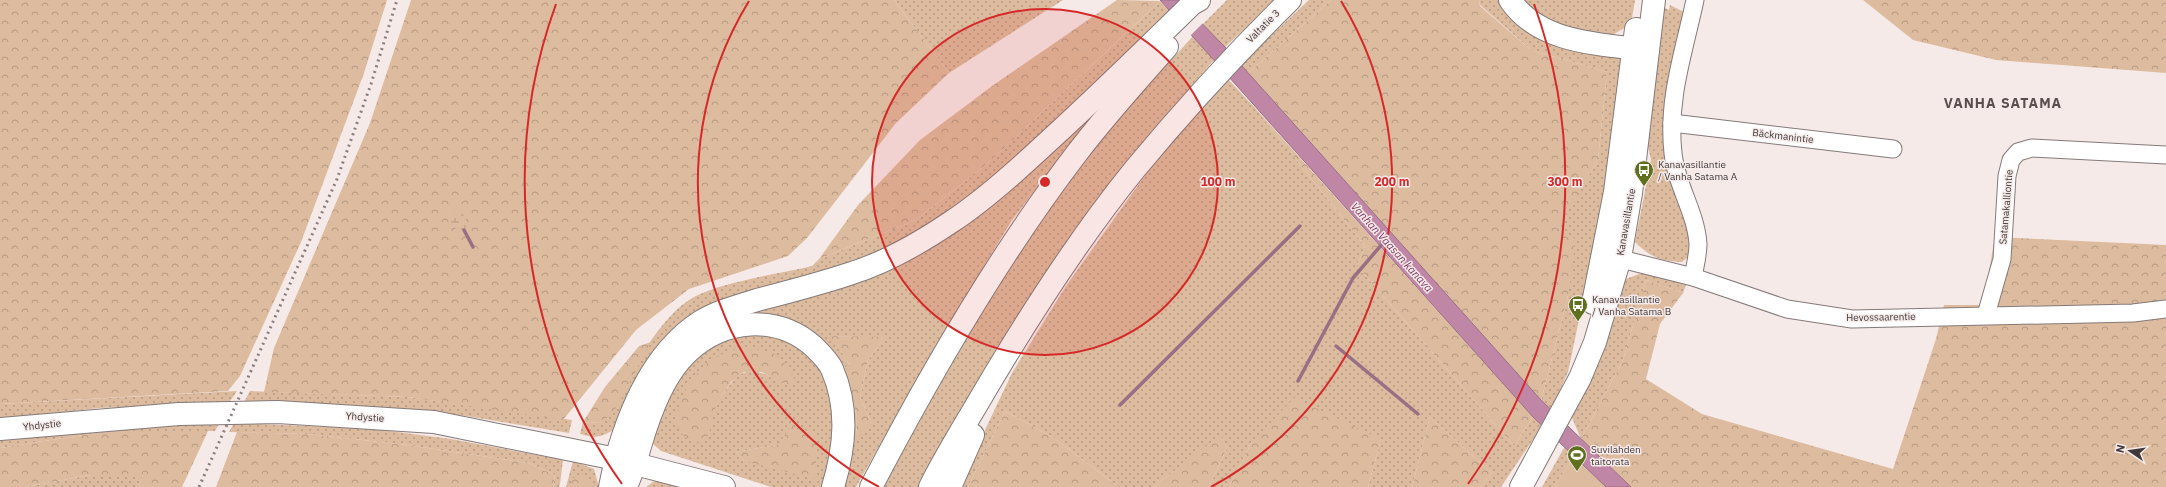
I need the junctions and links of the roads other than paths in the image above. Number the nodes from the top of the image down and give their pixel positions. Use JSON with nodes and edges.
{"nodes":[{"id":1,"x":1290,"y":0,"type":"edge"},
{"id":2,"x":1510,"y":0,"type":"edge"},
{"id":3,"x":1640,"y":0,"type":"edge"},
{"id":4,"x":1654,"y":0,"type":"edge"},
{"id":5,"x":1695,"y":0,"type":"edge"},
{"id":6,"x":1201,"y":4,"type":"edge"},
{"id":7,"x":1177,"y":27,"type":"junction"},
{"id":8,"x":1641,"y":49,"type":"junction"},
{"id":9,"x":1672,"y":123,"type":"junction"},
{"id":10,"x":1893,"y":149,"type":"dead end"},
{"id":11,"x":2166,"y":155,"type":"edge"},
{"id":12,"x":1612,"y":256,"type":"junction"},
{"id":13,"x":1693,"y":277,"type":"junction"},
{"id":14,"x":2166,"y":310,"type":"edge"},
{"id":15,"x":1986,"y":315,"type":"junction"},
{"id":16,"x":1015,"y":340,"type":"junction"},
{"id":17,"x":0,"y":429,"type":"edge"},
{"id":18,"x":1546,"y":441,"type":"junction"},
{"id":19,"x":625,"y":461,"type":"junction"},
{"id":20,"x":610,"y":487,"type":"edge"},
{"id":21,"x":626,"y":487,"type":"edge"},
{"id":22,"x":724,"y":487,"type":"edge"},
{"id":23,"x":833,"y":487,"type":"edge"},
{"id":24,"x":871,"y":487,"type":"edge"},
{"id":25,"x":930,"y":487,"type":"edge"},
{"id":26,"x":950,"y":487,"type":"edge"},
{"id":27,"x":1506,"y":487,"type":"edge"},
{"id":28,"x":1521,"y":487,"type":"edge"}],
"edges":[{"from":1,"to":16,"type":"main road","name":"Valtatie 3"},
{"from":2,"to":8,"type":"main road"},
{"from":3,"to":8,"type":"main road","name":"Kanavasillantie"},
{"from":4,"to":8,"type":"main road","name":"Kanavasillantie"},
{"from":5,"to":9,"type":"street"},
{"from":6,"to":7,"type":"main road"},
{"from":7,"to":19,"type":"main road"},
{"from":7,"to":24,"type":"main road"},
{"from":8,"to":12,"type":"main road","name":"Kanavasillantie"},
{"from":9,"to":10,"type":"street","name":"Bäckmanintie"},
{"from":9,"to":13,"type":"street"},
{"from":11,"to":15,"type":"street","name":"Satamakalliontie"},
{"from":12,"to":13,"type":"street","name":"Hevossaarentie"},
{"from":12,"to":18,"type":"main road","name":"Kanavasillantie"},
{"from":13,"to":15,"type":"street","name":"Hevossaarentie"},
{"from":14,"to":15,"type":"street","name":"Hevossaarentie"},
{"from":16,"to":25,"type":"main road"},
{"from":16,"to":26,"type":"main road"},
{"from":17,"to":19,"type":"main road","name":"Yhdystie"},
{"from":18,"to":27,"type":"main road","name":"Kanavasillantie"},
{"from":18,"to":28,"type":"main road","name":"Kanavasillantie"},
{"from":19,"to":20,"type":"main road"},
{"from":19,"to":21,"type":"main road"},
{"from":19,"to":22,"type":"main road","name":"Yhdystie"},
{"from":19,"to":23,"type":"main road"}]}
